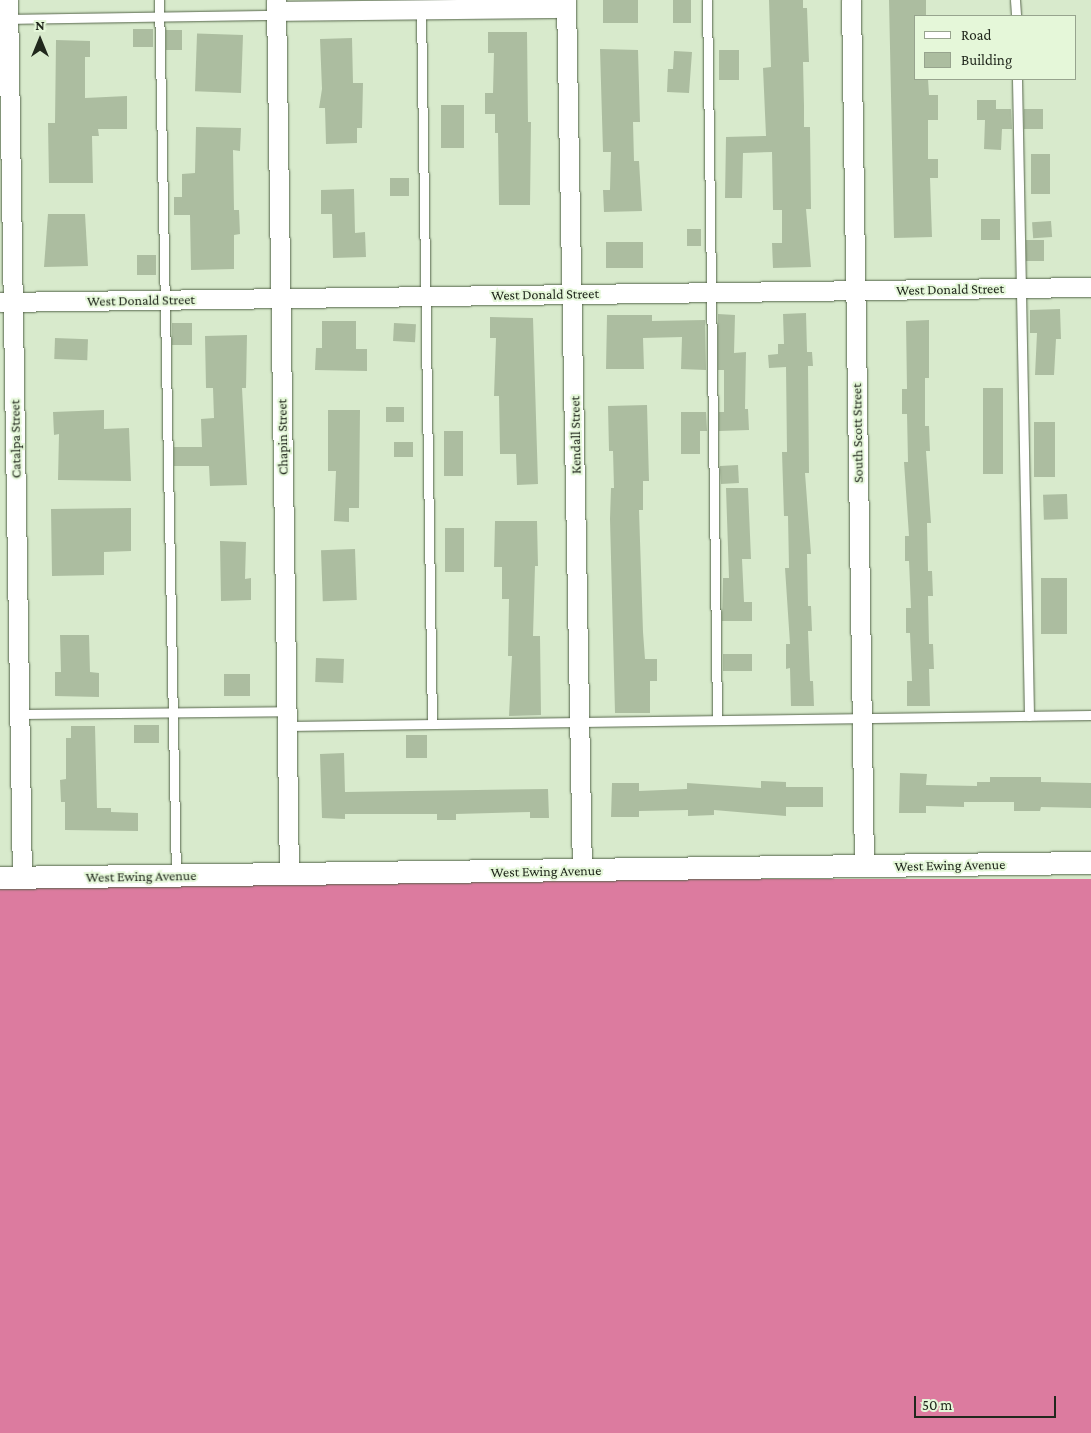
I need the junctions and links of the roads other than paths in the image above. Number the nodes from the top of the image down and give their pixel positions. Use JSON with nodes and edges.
{"nodes":[{"id":1,"x":8,"y":0,"type":"edge"},
{"id":2,"x":159,"y":0,"type":"edge"},
{"id":3,"x":707,"y":0,"type":"edge"},
{"id":4,"x":851,"y":0,"type":"edge"},
{"id":5,"x":1015,"y":0,"type":"edge"},
{"id":6,"x":566,"y":4,"type":"edge"},
{"id":7,"x":276,"y":9,"type":"edge"},
{"id":8,"x":421,"y":9,"type":"junction"},
{"id":9,"x":1016,"y":15,"type":"edge"},
{"id":10,"x":160,"y":17,"type":"junction"},
{"id":11,"x":4,"y":19,"type":"edge"},
{"id":12,"x":1016,"y":80,"type":"edge"},
{"id":13,"x":1091,"y":287,"type":"edge"},
{"id":14,"x":1020,"y":288,"type":"junction"},
{"id":15,"x":856,"y":291,"type":"junction"},
{"id":16,"x":711,"y":292,"type":"junction"},
{"id":17,"x":573,"y":294,"type":"junction"},
{"id":18,"x":425,"y":296,"type":"junction"},
{"id":19,"x":281,"y":297,"type":"junction"},
{"id":20,"x":165,"y":299,"type":"junction"},
{"id":21,"x":6,"y":302,"type":"edge"},
{"id":22,"x":172,"y":711,"type":"junction"},
{"id":23,"x":21,"y":714,"type":"junction"},
{"id":24,"x":1091,"y":715,"type":"edge"},
{"id":25,"x":1029,"y":716,"type":"junction"},
{"id":26,"x":287,"y":718,"type":"junction"},
{"id":27,"x":862,"y":718,"type":"junction"},
{"id":28,"x":717,"y":720,"type":"junction"},
{"id":29,"x":580,"y":722,"type":"junction"},
{"id":30,"x":432,"y":724,"type":"junction"},
{"id":31,"x":1091,"y":863,"type":"edge"},
{"id":32,"x":864,"y":867,"type":"junction"},
{"id":33,"x":582,"y":871,"type":"junction"},
{"id":34,"x":289,"y":875,"type":"junction"},
{"id":35,"x":176,"y":876,"type":"junction"},
{"id":36,"x":11,"y":878,"type":"edge"}],
"edges":[{"from":1,"to":11,"type":"street","name":"Catalpa Street"},
{"from":2,"to":10,"type":"lane"},
{"from":3,"to":16,"type":"lane"},
{"from":4,"to":15,"type":"street","name":"South Scott Street"},
{"from":5,"to":9,"type":"lane"},
{"from":6,"to":8,"type":"street"},
{"from":6,"to":17,"type":"street","name":"Kendall Street"},
{"from":7,"to":8,"type":"street"},
{"from":7,"to":10,"type":"lane"},
{"from":7,"to":19,"type":"street","name":"Chapin Street"},
{"from":8,"to":18,"type":"lane"},
{"from":10,"to":11,"type":"lane"},
{"from":10,"to":20,"type":"lane"},
{"from":11,"to":21,"type":"street","name":"Catalpa Street"},
{"from":12,"to":14,"type":"lane"},
{"from":13,"to":14,"type":"street","name":"West Donald Street"},
{"from":14,"to":15,"type":"street","name":"West Donald Street"},
{"from":14,"to":25,"type":"lane"},
{"from":15,"to":16,"type":"street","name":"West Donald Street"},
{"from":15,"to":27,"type":"street","name":"South Scott Street"},
{"from":16,"to":17,"type":"street","name":"West Donald Street"},
{"from":16,"to":28,"type":"lane"},
{"from":17,"to":18,"type":"street","name":"West Donald Street"},
{"from":17,"to":29,"type":"street","name":"Kendall Street"},
{"from":18,"to":19,"type":"street","name":"West Donald Street"},
{"from":18,"to":30,"type":"lane"},
{"from":19,"to":20,"type":"street","name":"West Donald Street"},
{"from":19,"to":26,"type":"street","name":"Chapin Street"},
{"from":20,"to":21,"type":"street","name":"West Donald Street"},
{"from":20,"to":22,"type":"lane"},
{"from":21,"to":23,"type":"street","name":"Catalpa Street"},
{"from":22,"to":23,"type":"lane"},
{"from":22,"to":26,"type":"lane"},
{"from":22,"to":35,"type":"lane"},
{"from":23,"to":36,"type":"street","name":"Catalpa Street"},
{"from":24,"to":25,"type":"lane"},
{"from":25,"to":27,"type":"lane"},
{"from":26,"to":30,"type":"lane"},
{"from":26,"to":34,"type":"street","name":"Chapin Street"},
{"from":27,"to":28,"type":"lane"},
{"from":27,"to":32,"type":"street","name":"South Scott Street"},
{"from":28,"to":29,"type":"lane"},
{"from":29,"to":30,"type":"lane"},
{"from":29,"to":33,"type":"street","name":"Kendall Street"},
{"from":31,"to":32,"type":"street","name":"West Ewing Avenue"},
{"from":32,"to":33,"type":"street","name":"West Ewing Avenue"},
{"from":33,"to":34,"type":"street","name":"West Ewing Avenue"},
{"from":34,"to":35,"type":"street","name":"West Ewing Avenue"},
{"from":35,"to":36,"type":"street","name":"West Ewing Avenue"}]}
